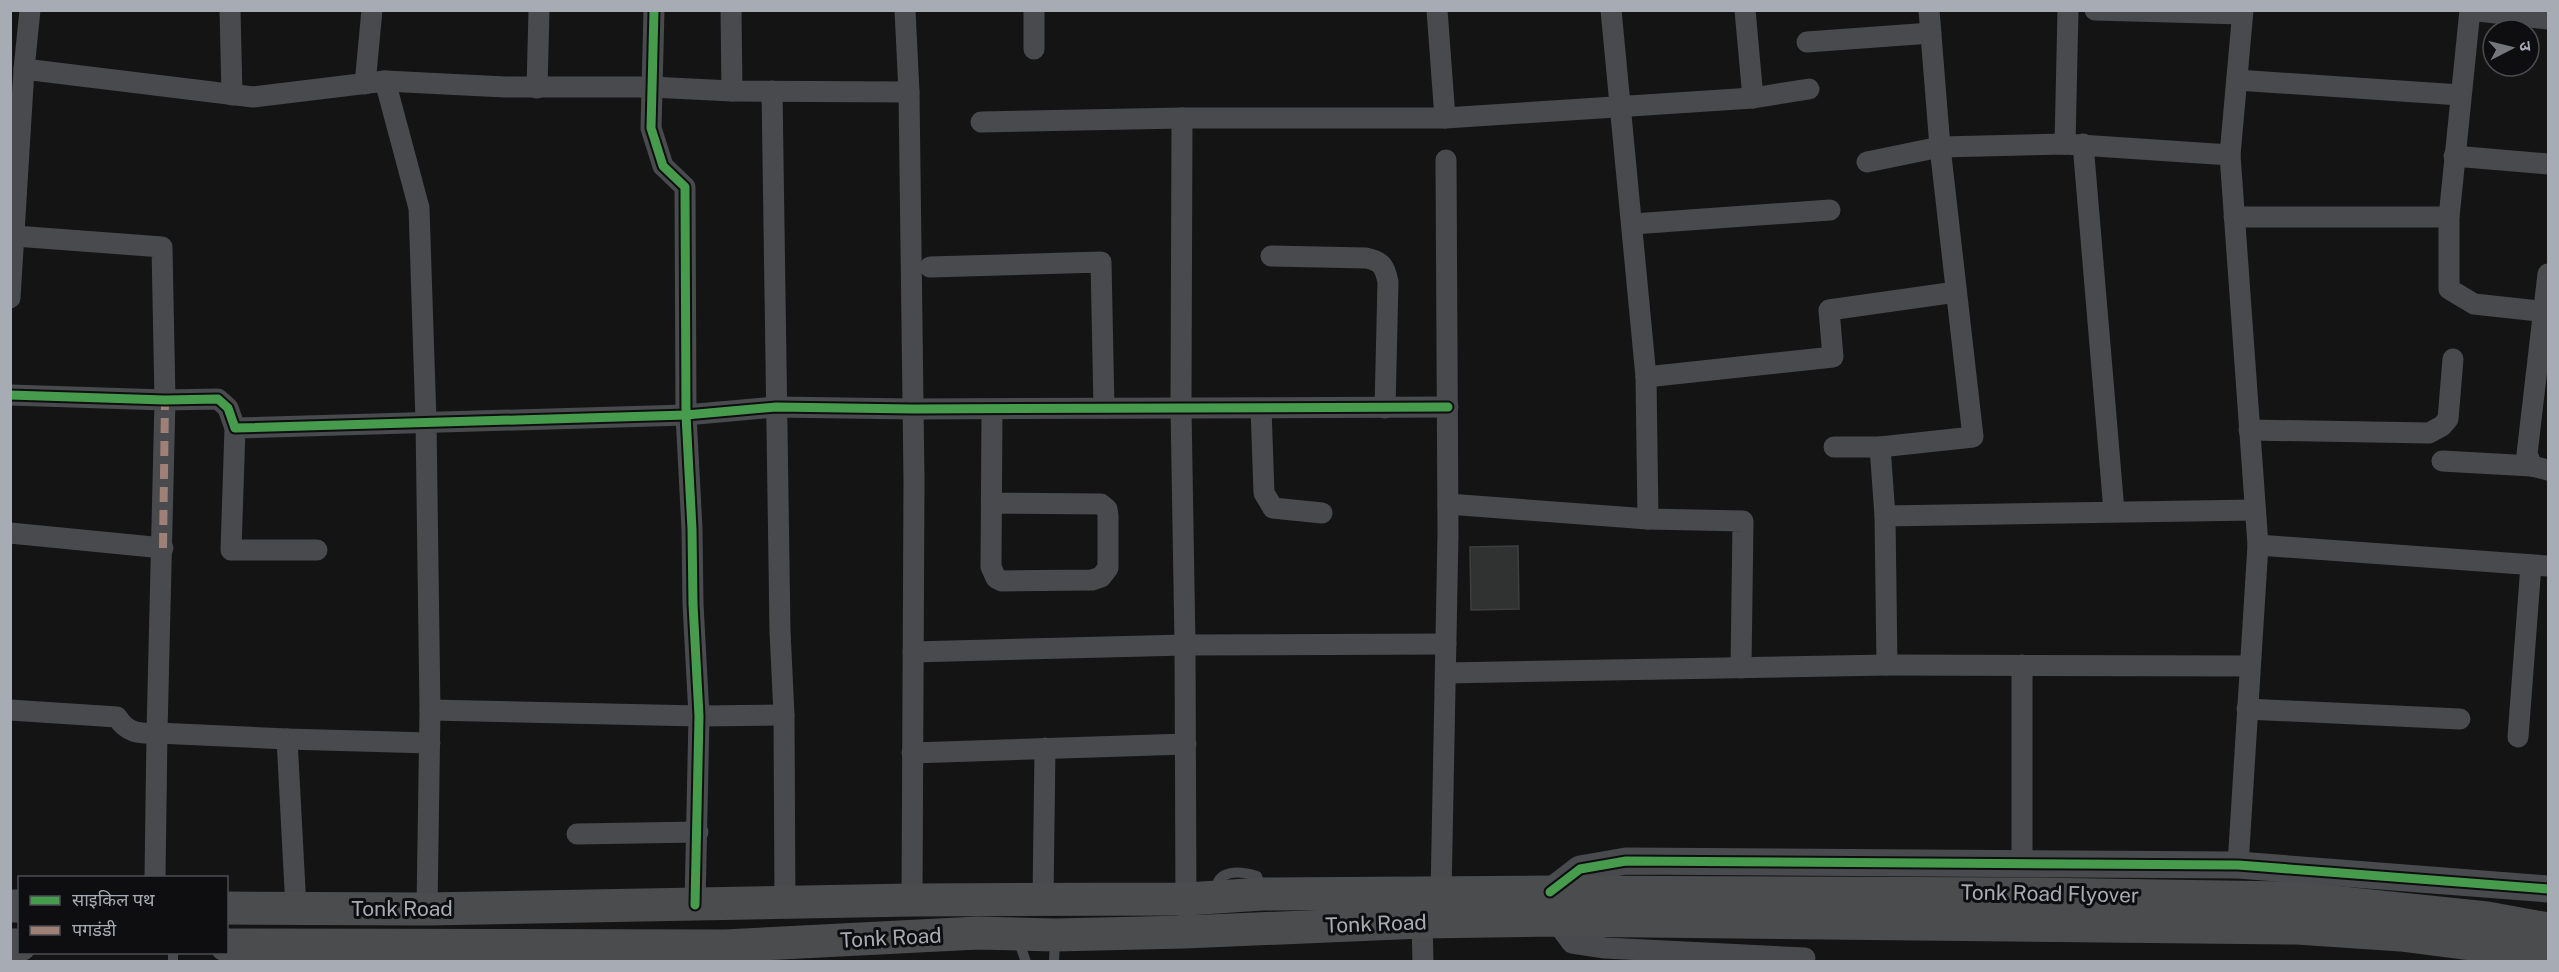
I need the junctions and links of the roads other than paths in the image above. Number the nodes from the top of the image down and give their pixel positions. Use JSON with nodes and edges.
{"nodes":[{"id":1,"x":30,"y":10,"type":"edge"},
{"id":2,"x":230,"y":10,"type":"edge"},
{"id":3,"x":372,"y":10,"type":"edge"},
{"id":4,"x":539,"y":10,"type":"edge"},
{"id":5,"x":654,"y":10,"type":"edge"},
{"id":6,"x":730,"y":10,"type":"edge"},
{"id":7,"x":905,"y":10,"type":"edge"},
{"id":8,"x":1034,"y":10,"type":"edge"},
{"id":9,"x":1437,"y":10,"type":"edge"},
{"id":10,"x":1611,"y":10,"type":"edge"},
{"id":11,"x":1745,"y":10,"type":"edge"},
{"id":12,"x":1929,"y":10,"type":"edge"},
{"id":13,"x":2068,"y":10,"type":"edge"},
{"id":14,"x":2095,"y":10,"type":"edge"},
{"id":15,"x":2242,"y":12,"type":"edge"},
{"id":16,"x":2548,"y":19,"type":"edge"},
{"id":17,"x":1931,"y":33,"type":"junction"},
{"id":18,"x":1807,"y":42,"type":"dead end"},
{"id":19,"x":1034,"y":49,"type":"dead end"},
{"id":20,"x":24,"y":69,"type":"junction"},
{"id":21,"x":2236,"y":80,"type":"junction"},
{"id":22,"x":375,"y":82,"type":"junction"},
{"id":23,"x":651,"y":87,"type":"junction"},
{"id":24,"x":537,"y":88,"type":"junction"},
{"id":25,"x":1809,"y":89,"type":"dead end"},
{"id":26,"x":732,"y":91,"type":"junction"},
{"id":27,"x":772,"y":91,"type":"junction"},
{"id":28,"x":909,"y":92,"type":"junction"},
{"id":29,"x":232,"y":95,"type":"junction"},
{"id":30,"x":2460,"y":95,"type":"junction"},
{"id":31,"x":1753,"y":98,"type":"junction"},
{"id":32,"x":1622,"y":106,"type":"junction"},
{"id":33,"x":1182,"y":118,"type":"junction"},
{"id":34,"x":1445,"y":118,"type":"junction"},
{"id":35,"x":981,"y":122,"type":"dead end"},
{"id":36,"x":2074,"y":144,"type":"junction"},
{"id":37,"x":1940,"y":147,"type":"junction"},
{"id":38,"x":2230,"y":155,"type":"junction"},
{"id":39,"x":2454,"y":156,"type":"junction"},
{"id":40,"x":1446,"y":160,"type":"dead end"},
{"id":41,"x":1867,"y":162,"type":"dead end"},
{"id":42,"x":2548,"y":164,"type":"edge"},
{"id":43,"x":1830,"y":210,"type":"dead end"},
{"id":44,"x":2234,"y":217,"type":"junction"},
{"id":45,"x":2449,"y":218,"type":"junction"},
{"id":46,"x":1633,"y":224,"type":"junction"},
{"id":47,"x":15,"y":236,"type":"junction"},
{"id":48,"x":1271,"y":256,"type":"dead end"},
{"id":49,"x":930,"y":267,"type":"dead end"},
{"id":50,"x":2548,"y":273,"type":"edge"},
{"id":51,"x":1956,"y":292,"type":"junction"},
{"id":52,"x":10,"y":298,"type":"edge"},
{"id":53,"x":2547,"y":312,"type":"edge"},
{"id":54,"x":2453,"y":359,"type":"dead end"},
{"id":55,"x":1646,"y":377,"type":"junction"},
{"id":56,"x":10,"y":395,"type":"edge"},
{"id":57,"x":165,"y":400,"type":"junction"},
{"id":58,"x":777,"y":407,"type":"junction"},
{"id":59,"x":1448,"y":407,"type":"junction"},
{"id":60,"x":1104,"y":408,"type":"junction"},
{"id":61,"x":1181,"y":408,"type":"junction"},
{"id":62,"x":1261,"y":408,"type":"junction"},
{"id":63,"x":1385,"y":408,"type":"junction"},
{"id":64,"x":913,"y":409,"type":"junction"},
{"id":65,"x":992,"y":409,"type":"junction"},
{"id":66,"x":686,"y":415,"type":"junction"},
{"id":67,"x":426,"y":421,"type":"junction"},
{"id":68,"x":235,"y":428,"type":"junction"},
{"id":69,"x":2249,"y":430,"type":"junction"},
{"id":70,"x":1834,"y":447,"type":"dead end"},
{"id":71,"x":1880,"y":447,"type":"junction"},
{"id":72,"x":2442,"y":461,"type":"dead end"},
{"id":73,"x":2540,"y":468,"type":"edge"},
{"id":74,"x":992,"y":503,"type":"junction"},
{"id":75,"x":1448,"y":504,"type":"junction"},
{"id":76,"x":2255,"y":510,"type":"junction"},
{"id":77,"x":2114,"y":511,"type":"junction"},
{"id":78,"x":1322,"y":513,"type":"dead end"},
{"id":79,"x":1885,"y":516,"type":"junction"},
{"id":80,"x":1648,"y":519,"type":"junction"},
{"id":81,"x":10,"y":533,"type":"edge"},
{"id":82,"x":2258,"y":545,"type":"junction"},
{"id":83,"x":163,"y":548,"type":"junction"},
{"id":84,"x":317,"y":550,"type":"dead end"},
{"id":85,"x":2540,"y":565,"type":"edge"},
{"id":86,"x":1446,"y":644,"type":"junction"},
{"id":87,"x":1185,"y":645,"type":"junction"},
{"id":88,"x":913,"y":652,"type":"junction"},
{"id":89,"x":1887,"y":665,"type":"junction"},
{"id":90,"x":2022,"y":665,"type":"junction"},
{"id":91,"x":2250,"y":666,"type":"junction"},
{"id":92,"x":1741,"y":668,"type":"junction"},
{"id":93,"x":1446,"y":673,"type":"junction"},
{"id":94,"x":2247,"y":709,"type":"junction"},
{"id":95,"x":10,"y":710,"type":"edge"},
{"id":96,"x":430,"y":710,"type":"junction"},
{"id":97,"x":784,"y":715,"type":"junction"},
{"id":98,"x":699,"y":716,"type":"junction"},
{"id":99,"x":2460,"y":719,"type":"dead end"},
{"id":100,"x":157,"y":733,"type":"junction"},
{"id":101,"x":2518,"y":737,"type":"dead end"},
{"id":102,"x":286,"y":740,"type":"junction"},
{"id":103,"x":430,"y":743,"type":"junction"},
{"id":104,"x":1186,"y":744,"type":"junction"},
{"id":105,"x":1045,"y":748,"type":"junction"},
{"id":106,"x":912,"y":753,"type":"junction"},
{"id":107,"x":698,"y":832,"type":"junction"},
{"id":108,"x":577,"y":834,"type":"dead end"},
{"id":109,"x":2022,"y":864,"type":"junction"},
{"id":110,"x":2238,"y":865,"type":"junction"},
{"id":111,"x":155,"y":876,"type":"edge"},
{"id":112,"x":2548,"y":889,"type":"edge"},
{"id":113,"x":1441,"y":895,"type":"junction"},
{"id":114,"x":1043,"y":899,"type":"junction"},
{"id":115,"x":1201,"y":899,"type":"junction"},
{"id":116,"x":912,"y":900,"type":"junction"},
{"id":117,"x":785,"y":903,"type":"junction"},
{"id":118,"x":695,"y":905,"type":"junction"},
{"id":119,"x":1552,"y":906,"type":"junction"},
{"id":120,"x":1597,"y":907,"type":"junction"},
{"id":121,"x":228,"y":908,"type":"edge"},
{"id":122,"x":296,"y":908,"type":"junction"},
{"id":123,"x":427,"y":909,"type":"junction"},
{"id":124,"x":1422,"y":922,"type":"junction"},
{"id":125,"x":2548,"y":929,"type":"edge"},
{"id":126,"x":1185,"y":932,"type":"junction"},
{"id":127,"x":228,"y":945,"type":"edge"},
{"id":128,"x":1021,"y":948,"type":"edge"},
{"id":129,"x":1055,"y":948,"type":"edge"},
{"id":130,"x":726,"y":954,"type":"edge"},
{"id":131,"x":2548,"y":954,"type":"edge"},
{"id":132,"x":1653,"y":956,"type":"edge"},
{"id":133,"x":1805,"y":958,"type":"dead end"},
{"id":134,"x":1423,"y":962,"type":"edge"}],
"edges":[{"from":1,"to":20,"type":"street"},
{"from":2,"to":29,"type":"street"},
{"from":3,"to":22,"type":"street"},
{"from":4,"to":24,"type":"street"},
{"from":5,"to":23,"type":"street"},
{"from":6,"to":26,"type":"street"},
{"from":7,"to":28,"type":"street"},
{"from":8,"to":19,"type":"street"},
{"from":9,"to":34,"type":"street"},
{"from":10,"to":32,"type":"street"},
{"from":11,"to":31,"type":"street"},
{"from":12,"to":17,"type":"street"},
{"from":13,"to":36,"type":"street"},
{"from":14,"to":15,"type":"street"},
{"from":15,"to":21,"type":"street"},
{"from":16,"to":30,"type":"street"},
{"from":17,"to":18,"type":"street"},
{"from":17,"to":37,"type":"street"},
{"from":20,"to":29,"type":"street"},
{"from":20,"to":47,"type":"street"},
{"from":21,"to":30,"type":"street"},
{"from":21,"to":38,"type":"street"},
{"from":22,"to":24,"type":"street"},
{"from":22,"to":29,"type":"street"},
{"from":22,"to":67,"type":"street"},
{"from":23,"to":24,"type":"street"},
{"from":23,"to":26,"type":"street"},
{"from":23,"to":66,"type":"street"},
{"from":25,"to":31,"type":"street"},
{"from":26,"to":27,"type":"street"},
{"from":27,"to":28,"type":"street"},
{"from":27,"to":58,"type":"street"},
{"from":28,"to":64,"type":"street"},
{"from":30,"to":39,"type":"street"},
{"from":31,"to":32,"type":"street"},
{"from":32,"to":34,"type":"street"},
{"from":32,"to":46,"type":"street"},
{"from":33,"to":34,"type":"street"},
{"from":33,"to":35,"type":"street"},
{"from":33,"to":61,"type":"street"},
{"from":36,"to":37,"type":"street"},
{"from":36,"to":38,"type":"street"},
{"from":36,"to":77,"type":"street"},
{"from":37,"to":41,"type":"street"},
{"from":37,"to":51,"type":"street"},
{"from":38,"to":44,"type":"street"},
{"from":39,"to":42,"type":"street"},
{"from":39,"to":45,"type":"street"},
{"from":40,"to":59,"type":"street"},
{"from":43,"to":46,"type":"street"},
{"from":44,"to":45,"type":"street"},
{"from":44,"to":69,"type":"street"},
{"from":45,"to":53,"type":"street"},
{"from":46,"to":55,"type":"street"},
{"from":47,"to":52,"type":"street"},
{"from":47,"to":57,"type":"street"},
{"from":48,"to":63,"type":"street"},
{"from":49,"to":60,"type":"street"},
{"from":50,"to":53,"type":"street"},
{"from":51,"to":55,"type":"street"},
{"from":51,"to":71,"type":"street"},
{"from":53,"to":73,"type":"street"},
{"from":54,"to":69,"type":"street"},
{"from":55,"to":80,"type":"street"},
{"from":56,"to":57,"type":"street"},
{"from":57,"to":68,"type":"street"},
{"from":57,"to":83,"type":"street"},
{"from":58,"to":64,"type":"street"},
{"from":58,"to":66,"type":"street"},
{"from":58,"to":97,"type":"street"},
{"from":59,"to":63,"type":"street"},
{"from":59,"to":75,"type":"street"},
{"from":60,"to":61,"type":"street"},
{"from":60,"to":65,"type":"street"},
{"from":61,"to":62,"type":"street"},
{"from":61,"to":87,"type":"street"},
{"from":62,"to":63,"type":"street"},
{"from":62,"to":78,"type":"street"},
{"from":64,"to":65,"type":"street"},
{"from":64,"to":88,"type":"street"},
{"from":65,"to":74,"type":"street"},
{"from":66,"to":67,"type":"street"},
{"from":66,"to":98,"type":"street"},
{"from":67,"to":68,"type":"street"},
{"from":67,"to":96,"type":"street"},
{"from":68,"to":84,"type":"street"},
{"from":69,"to":76,"type":"street"},
{"from":70,"to":71,"type":"street"},
{"from":71,"to":79,"type":"street"},
{"from":72,"to":73,"type":"street"},
{"from":74,"to":74,"type":"street"},
{"from":75,"to":80,"type":"street"},
{"from":75,"to":86,"type":"street"},
{"from":76,"to":77,"type":"street"},
{"from":76,"to":82,"type":"street"},
{"from":77,"to":79,"type":"street"},
{"from":79,"to":89,"type":"street"},
{"from":80,"to":92,"type":"street"},
{"from":81,"to":83,"type":"street"},
{"from":82,"to":85,"type":"street"},
{"from":82,"to":91,"type":"street"},
{"from":83,"to":100,"type":"street"},
{"from":85,"to":101,"type":"street"},
{"from":86,"to":87,"type":"street"},
{"from":86,"to":93,"type":"street"},
{"from":87,"to":88,"type":"street"},
{"from":87,"to":104,"type":"street"},
{"from":88,"to":106,"type":"street"},
{"from":89,"to":90,"type":"street"},
{"from":89,"to":92,"type":"street"},
{"from":90,"to":91,"type":"street"},
{"from":90,"to":109,"type":"street"},
{"from":91,"to":94,"type":"street"},
{"from":92,"to":93,"type":"street"},
{"from":93,"to":113,"type":"street"},
{"from":94,"to":99,"type":"street"},
{"from":94,"to":110,"type":"street"},
{"from":95,"to":100,"type":"street"},
{"from":96,"to":98,"type":"street"},
{"from":96,"to":103,"type":"street"},
{"from":97,"to":98,"type":"street"},
{"from":97,"to":117,"type":"street"},
{"from":98,"to":107,"type":"street"},
{"from":100,"to":102,"type":"street"},
{"from":100,"to":111,"type":"street"},
{"from":102,"to":103,"type":"street"},
{"from":102,"to":122,"type":"street"},
{"from":103,"to":123,"type":"street"},
{"from":104,"to":105,"type":"street"},
{"from":104,"to":115,"type":"street"},
{"from":105,"to":106,"type":"street"},
{"from":105,"to":114,"type":"street"},
{"from":106,"to":116,"type":"street"},
{"from":107,"to":108,"type":"street"},
{"from":107,"to":118,"type":"street"},
{"from":109,"to":110,"type":"street"},
{"from":109,"to":119,"type":"street"},
{"from":110,"to":112,"type":"street"},
{"from":113,"to":115,"type":"main road","name":"Tonk Road"},
{"from":113,"to":119,"type":"main road","name":"Tonk Road"},
{"from":114,"to":115,"type":"main road","name":"Tonk Road"},
{"from":114,"to":116,"type":"main road","name":"Tonk Road"},
{"from":115,"to":126,"type":"street"},
{"from":116,"to":117,"type":"main road","name":"Tonk Road"},
{"from":117,"to":118,"type":"main road","name":"Tonk Road"},
{"from":118,"to":123,"type":"main road","name":"Tonk Road"},
{"from":119,"to":120,"type":"main road","name":"Tonk Road Flyover"},
{"from":119,"to":124,"type":"main road","name":"Tonk Road"},
{"from":119,"to":132,"type":"street"},
{"from":120,"to":125,"type":"main road","name":"Tonk Road Flyover"},
{"from":120,"to":131,"type":"main road","name":"Tonk Road Flyover"},
{"from":121,"to":122,"type":"main road","name":"Tonk Road"},
{"from":122,"to":123,"type":"main road","name":"Tonk Road"},
{"from":124,"to":126,"type":"main road","name":"Tonk Road"},
{"from":124,"to":134,"type":"street"},
{"from":126,"to":129,"type":"main road","name":"Tonk Road"},
{"from":127,"to":130,"type":"main road","name":"Tonk Road"},
{"from":128,"to":129,"type":"main road","name":"Tonk Road"},
{"from":128,"to":130,"type":"main road","name":"Tonk Road"},
{"from":132,"to":133,"type":"street"}]}
